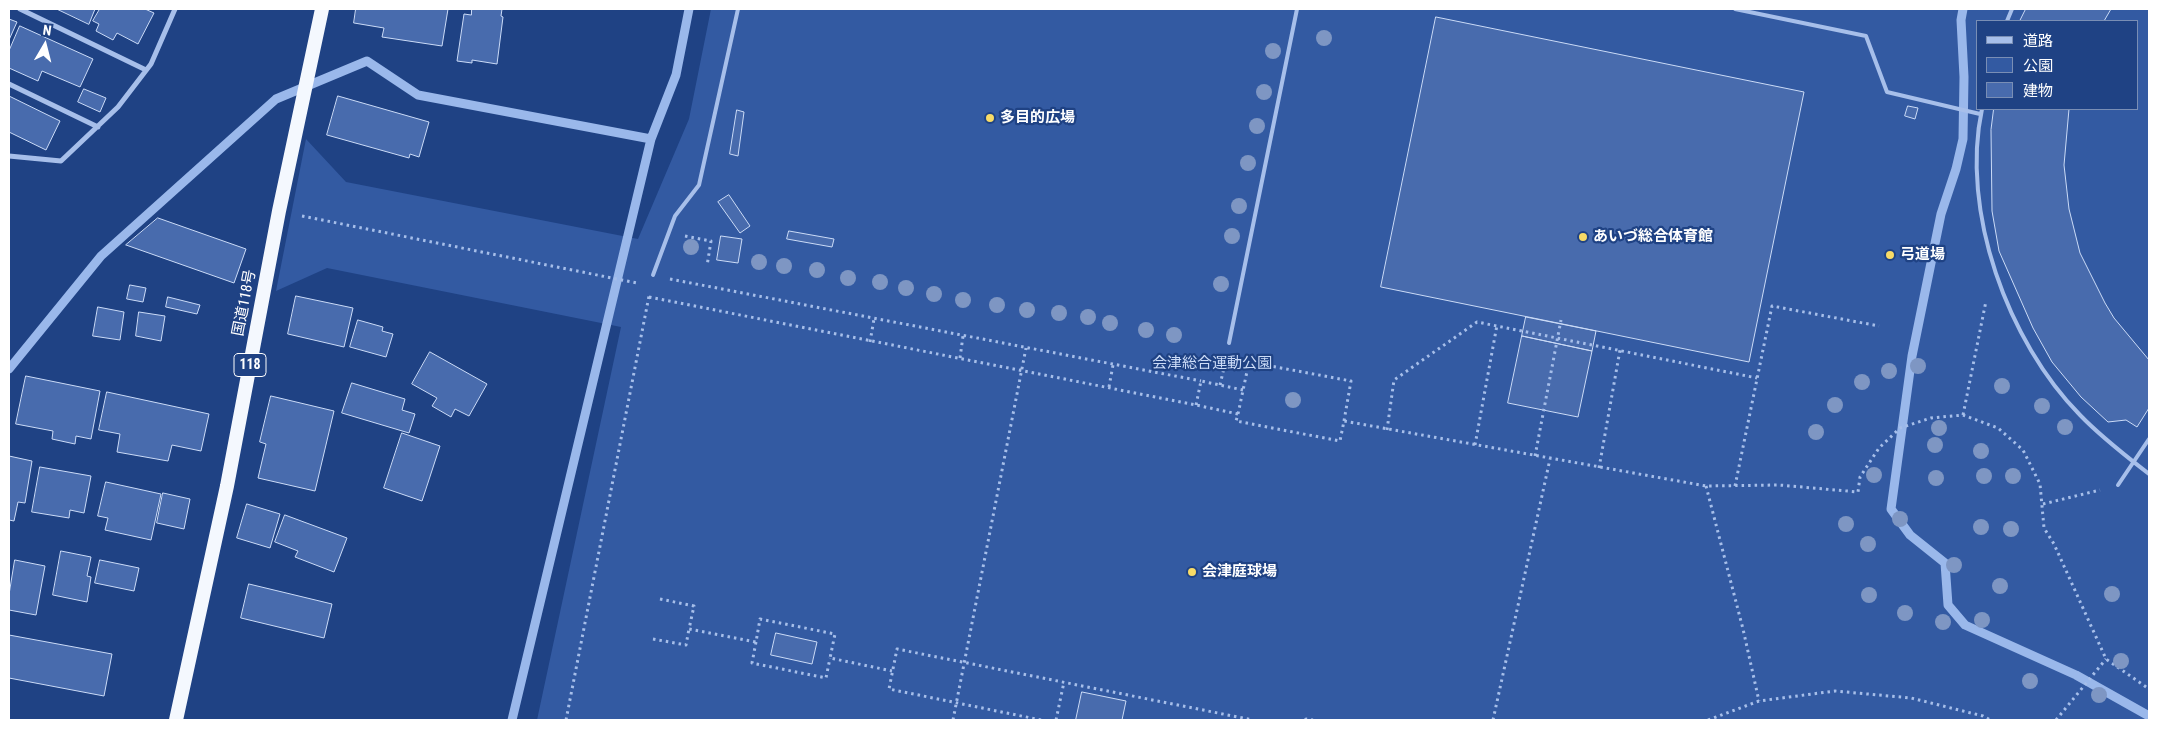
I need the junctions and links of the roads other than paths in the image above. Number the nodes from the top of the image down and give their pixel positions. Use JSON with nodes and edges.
{"nodes":[{"id":1,"x":20,"y":9,"type":"edge"},
{"id":2,"x":175,"y":9,"type":"edge"},
{"id":3,"x":322,"y":9,"type":"edge"},
{"id":4,"x":738,"y":9,"type":"edge"},
{"id":5,"x":1297,"y":9,"type":"edge"},
{"id":6,"x":1735,"y":9,"type":"edge"},
{"id":7,"x":146,"y":70,"type":"junction"},
{"id":8,"x":9,"y":84,"type":"edge"},
{"id":9,"x":1982,"y":110,"type":"edge"},
{"id":10,"x":1980,"y":114,"type":"junction"},
{"id":11,"x":98,"y":127,"type":"junction"},
{"id":12,"x":9,"y":156,"type":"edge"},
{"id":13,"x":653,"y":275,"type":"road end"},
{"id":14,"x":1229,"y":343,"type":"road end"},
{"id":15,"x":2149,"y":439,"type":"edge"},
{"id":16,"x":2134,"y":462,"type":"junction"},
{"id":17,"x":2149,"y":474,"type":"edge"},
{"id":18,"x":2118,"y":486,"type":"road end"},
{"id":19,"x":176,"y":720,"type":"edge"}],
"edges":[{"from":1,"to":7,"type":"street"},
{"from":2,"to":7,"type":"street"},
{"from":3,"to":19,"type":"highway","name":"国道118号","number":"118"},
{"from":4,"to":13,"type":"lane"},
{"from":5,"to":14,"type":"lane"},
{"from":6,"to":10,"type":"lane"},
{"from":7,"to":11,"type":"street"},
{"from":8,"to":11,"type":"street"},
{"from":9,"to":10,"type":"lane"},
{"from":10,"to":16,"type":"lane"},
{"from":11,"to":12,"type":"street"},
{"from":15,"to":16,"type":"lane"},
{"from":16,"to":17,"type":"lane"},
{"from":16,"to":18,"type":"lane"}]}
